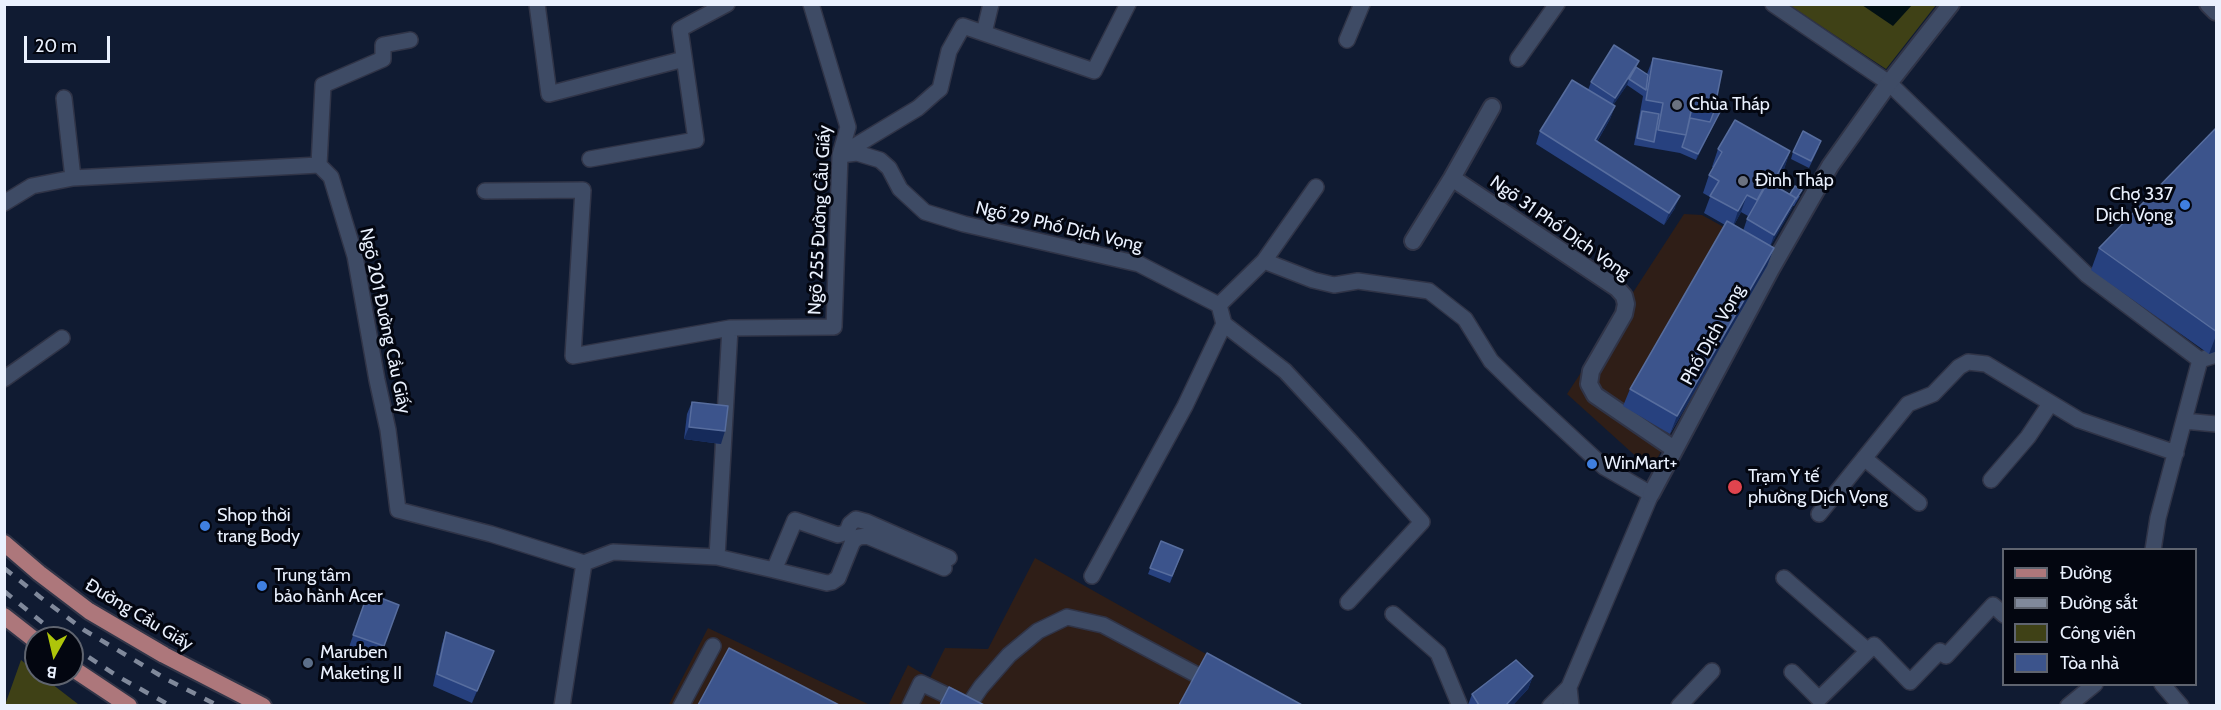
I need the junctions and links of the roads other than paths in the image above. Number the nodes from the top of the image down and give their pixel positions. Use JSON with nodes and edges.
{"nodes":[{"id":1,"x":537,"y":4,"type":"edge"},
{"id":2,"x":728,"y":4,"type":"edge"},
{"id":3,"x":811,"y":4,"type":"edge"},
{"id":4,"x":991,"y":4,"type":"edge"},
{"id":5,"x":1128,"y":4,"type":"edge"},
{"id":6,"x":1362,"y":4,"type":"edge"},
{"id":7,"x":1557,"y":4,"type":"edge"},
{"id":8,"x":1951,"y":4,"type":"edge"},
{"id":9,"x":2208,"y":4,"type":"edge"},
{"id":10,"x":1776,"y":6,"type":"edge"},
{"id":11,"x":2217,"y":12,"type":"edge"},
{"id":12,"x":984,"y":33,"type":"junction"},
{"id":13,"x":410,"y":40,"type":"dead end"},
{"id":14,"x":1347,"y":40,"type":"dead end"},
{"id":15,"x":684,"y":58,"type":"junction"},
{"id":16,"x":1518,"y":59,"type":"dead end"},
{"id":17,"x":1888,"y":83,"type":"junction"},
{"id":18,"x":64,"y":98,"type":"dead end"},
{"id":19,"x":1492,"y":107,"type":"dead end"},
{"id":20,"x":840,"y":155,"type":"junction"},
{"id":21,"x":590,"y":159,"type":"dead end"},
{"id":22,"x":319,"y":165,"type":"junction"},
{"id":23,"x":73,"y":178,"type":"junction"},
{"id":24,"x":1452,"y":178,"type":"junction"},
{"id":25,"x":1316,"y":187,"type":"dead end"},
{"id":26,"x":485,"y":191,"type":"dead end"},
{"id":27,"x":4,"y":203,"type":"edge"},
{"id":28,"x":1413,"y":241,"type":"dead end"},
{"id":29,"x":1264,"y":261,"type":"junction"},
{"id":30,"x":1219,"y":305,"type":"junction"},
{"id":31,"x":1224,"y":324,"type":"junction"},
{"id":32,"x":730,"y":328,"type":"junction"},
{"id":33,"x":62,"y":338,"type":"dead end"},
{"id":34,"x":2217,"y":355,"type":"edge"},
{"id":35,"x":2200,"y":360,"type":"junction"},
{"id":36,"x":4,"y":379,"type":"edge"},
{"id":37,"x":2050,"y":404,"type":"junction"},
{"id":38,"x":2184,"y":421,"type":"junction"},
{"id":39,"x":2217,"y":424,"type":"edge"},
{"id":40,"x":1674,"y":448,"type":"junction"},
{"id":41,"x":2176,"y":453,"type":"junction"},
{"id":42,"x":1864,"y":458,"type":"junction"},
{"id":43,"x":1991,"y":480,"type":"dead end"},
{"id":44,"x":1651,"y":494,"type":"junction"},
{"id":45,"x":1919,"y":503,"type":"dead end"},
{"id":46,"x":1819,"y":514,"type":"dead end"},
{"id":47,"x":4,"y":543,"type":"edge"},
{"id":48,"x":2152,"y":548,"type":"edge"},
{"id":49,"x":717,"y":557,"type":"junction"},
{"id":50,"x":584,"y":563,"type":"junction"},
{"id":51,"x":774,"y":570,"type":"junction"},
{"id":52,"x":1092,"y":576,"type":"dead end"},
{"id":53,"x":1784,"y":578,"type":"dead end"},
{"id":54,"x":1348,"y":602,"type":"dead end"},
{"id":55,"x":2002,"y":613,"type":"edge"},
{"id":56,"x":1393,"y":614,"type":"dead end"},
{"id":57,"x":8,"y":618,"type":"edge"},
{"id":58,"x":24,"y":631,"type":"edge"},
{"id":59,"x":4,"y":637,"type":"edge"},
{"id":60,"x":713,"y":646,"type":"dead end"},
{"id":61,"x":1868,"y":651,"type":"junction"},
{"id":62,"x":1712,"y":671,"type":"dead end"},
{"id":63,"x":1792,"y":672,"type":"dead end"},
{"id":64,"x":84,"y":676,"type":"edge"},
{"id":65,"x":2164,"y":686,"type":"edge"},
{"id":66,"x":1569,"y":687,"type":"junction"},
{"id":67,"x":2085,"y":687,"type":"edge"},
{"id":68,"x":1223,"y":689,"type":"edge"},
{"id":69,"x":129,"y":705,"type":"edge"},
{"id":70,"x":263,"y":705,"type":"edge"},
{"id":71,"x":562,"y":705,"type":"edge"},
{"id":72,"x":681,"y":705,"type":"edge"},
{"id":73,"x":910,"y":705,"type":"edge"},
{"id":74,"x":968,"y":705,"type":"edge"},
{"id":75,"x":1460,"y":705,"type":"edge"},
{"id":76,"x":1550,"y":705,"type":"edge"},
{"id":77,"x":1571,"y":705,"type":"edge"},
{"id":78,"x":1679,"y":705,"type":"edge"},
{"id":79,"x":2068,"y":705,"type":"edge"},
{"id":80,"x":2181,"y":705,"type":"edge"}],
"edges":[{"from":1,"to":15,"type":"lane"},
{"from":2,"to":15,"type":"lane"},
{"from":3,"to":20,"type":"lane","name":"Ngõ 255 Đường Cầu Giấy"},
{"from":4,"to":12,"type":"lane"},
{"from":5,"to":12,"type":"lane"},
{"from":6,"to":14,"type":"lane"},
{"from":7,"to":16,"type":"lane"},
{"from":8,"to":17,"type":"street","name":"Phố Dịch Vọng"},
{"from":9,"to":11,"type":"street"},
{"from":10,"to":17,"type":"lane"},
{"from":12,"to":20,"type":"lane"},
{"from":13,"to":22,"type":"lane"},
{"from":15,"to":21,"type":"lane"},
{"from":17,"to":35,"type":"lane"},
{"from":17,"to":40,"type":"street","name":"Phố Dịch Vọng"},
{"from":18,"to":23,"type":"lane"},
{"from":19,"to":24,"type":"street"},
{"from":20,"to":30,"type":"lane","name":"Ngõ 29 Phố Dịch Vọng"},
{"from":20,"to":32,"type":"lane","name":"Ngõ 255 Đường Cầu Giấy"},
{"from":22,"to":23,"type":"lane"},
{"from":22,"to":50,"type":"lane","name":"Ngõ 201 Đường Cầu Giấy"},
{"from":23,"to":27,"type":"lane"},
{"from":24,"to":28,"type":"street"},
{"from":24,"to":40,"type":"street","name":"Ngõ 31 Phố Dịch Vọng"},
{"from":25,"to":29,"type":"lane"},
{"from":26,"to":32,"type":"lane"},
{"from":29,"to":30,"type":"lane"},
{"from":29,"to":44,"type":"lane"},
{"from":30,"to":31,"type":"lane"},
{"from":31,"to":52,"type":"lane"},
{"from":31,"to":54,"type":"lane"},
{"from":32,"to":49,"type":"lane"},
{"from":33,"to":36,"type":"lane"},
{"from":34,"to":35,"type":"lane"},
{"from":35,"to":38,"type":"lane"},
{"from":37,"to":41,"type":"lane"},
{"from":37,"to":42,"type":"lane"},
{"from":37,"to":43,"type":"lane"},
{"from":38,"to":39,"type":"lane"},
{"from":38,"to":41,"type":"lane"},
{"from":40,"to":44,"type":"street","name":"Phố Dịch Vọng"},
{"from":41,"to":48,"type":"lane"},
{"from":42,"to":45,"type":"lane"},
{"from":42,"to":46,"type":"lane"},
{"from":44,"to":66,"type":"lane","name":"Phố Dịch Vọng"},
{"from":47,"to":70,"type":"main road","name":"Đường Cầu Giấy"},
{"from":49,"to":50,"type":"lane"},
{"from":49,"to":51,"type":"lane"},
{"from":50,"to":71,"type":"lane"},
{"from":51,"to":51,"type":"lane"},
{"from":53,"to":61,"type":"lane"},
{"from":55,"to":61,"type":"lane"},
{"from":56,"to":75,"type":"lane"},
{"from":57,"to":58,"type":"main road"},
{"from":57,"to":59,"type":"main road"},
{"from":60,"to":72,"type":"lane"},
{"from":61,"to":63,"type":"lane"},
{"from":62,"to":78,"type":"lane"},
{"from":64,"to":69,"type":"main road"},
{"from":65,"to":80,"type":"lane"},
{"from":66,"to":76,"type":"lane","name":"Phố Dịch Vọng"},
{"from":66,"to":77,"type":"lane"},
{"from":67,"to":79,"type":"lane"},
{"from":68,"to":74,"type":"lane"},
{"from":73,"to":74,"type":"lane"}]}
